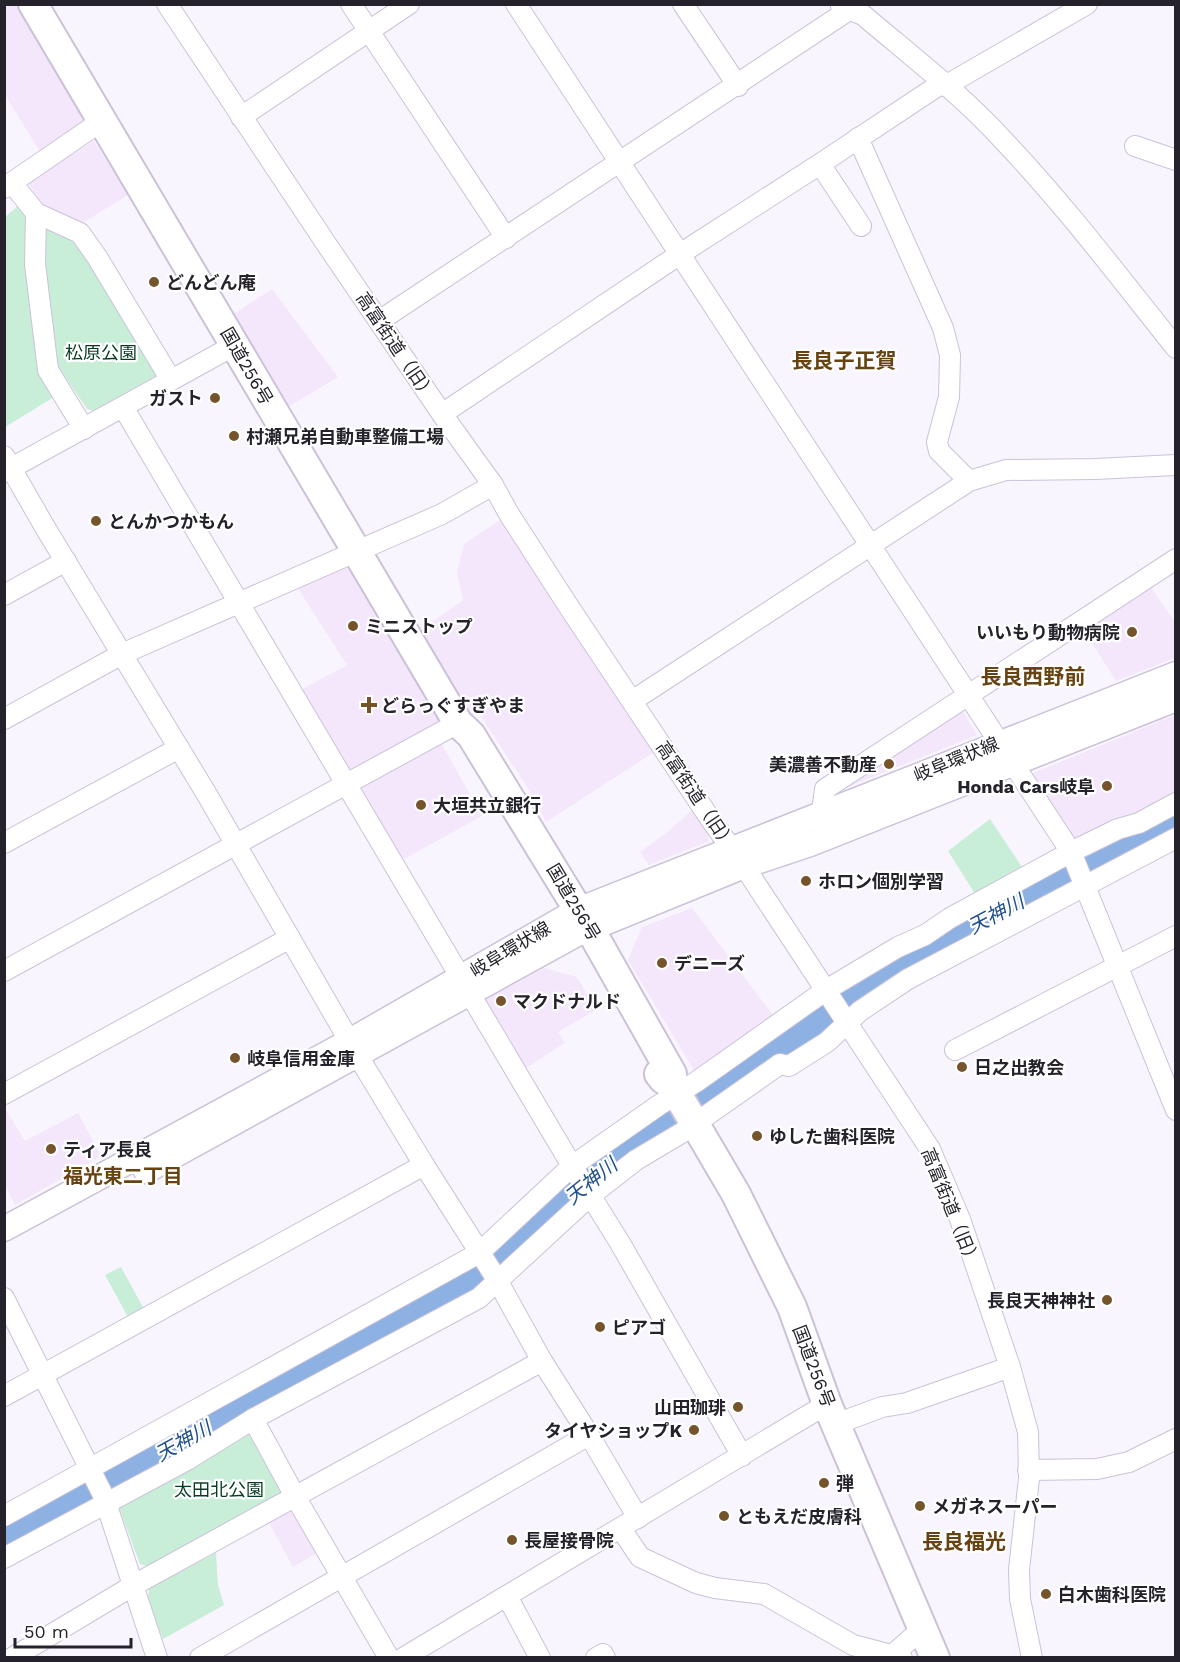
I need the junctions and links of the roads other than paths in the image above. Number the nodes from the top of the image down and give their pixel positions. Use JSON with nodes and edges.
{"nodes":[{"id":1,"x":33,"y":4,"type":"edge"},
{"id":2,"x":167,"y":4,"type":"edge"},
{"id":3,"x":351,"y":4,"type":"edge"},
{"id":4,"x":409,"y":4,"type":"edge"},
{"id":5,"x":516,"y":4,"type":"edge"},
{"id":6,"x":1087,"y":4,"type":"edge"},
{"id":7,"x":849,"y":6,"type":"edge"},
{"id":8,"x":691,"y":7,"type":"edge"},
{"id":9,"x":369,"y":32,"type":"junction"},
{"id":10,"x":943,"y":84,"type":"junction"},
{"id":11,"x":738,"y":86,"type":"junction"},
{"id":12,"x":241,"y":117,"type":"junction"},
{"id":13,"x":103,"y":120,"type":"junction"},
{"id":14,"x":858,"y":138,"type":"junction"},
{"id":15,"x":1135,"y":146,"type":"dead end"},
{"id":16,"x":1176,"y":160,"type":"edge"},
{"id":17,"x":619,"y":163,"type":"junction"},
{"id":18,"x":820,"y":164,"type":"junction"},
{"id":19,"x":8,"y":186,"type":"edge"},
{"id":20,"x":36,"y":213,"type":"junction"},
{"id":21,"x":861,"y":226,"type":"dead end"},
{"id":22,"x":506,"y":238,"type":"junction"},
{"id":23,"x":680,"y":254,"type":"junction"},
{"id":24,"x":379,"y":321,"type":"junction"},
{"id":25,"x":235,"y":345,"type":"junction"},
{"id":26,"x":1176,"y":348,"type":"edge"},
{"id":27,"x":171,"y":380,"type":"junction"},
{"id":28,"x":123,"y":407,"type":"junction"},
{"id":29,"x":442,"y":414,"type":"junction"},
{"id":30,"x":84,"y":429,"type":"junction"},
{"id":31,"x":1176,"y":465,"type":"edge"},
{"id":32,"x":7,"y":466,"type":"edge"},
{"id":33,"x":969,"y":482,"type":"junction"},
{"id":34,"x":493,"y":485,"type":"junction"},
{"id":35,"x":871,"y":546,"type":"junction"},
{"id":36,"x":356,"y":552,"type":"junction"},
{"id":37,"x":1176,"y":559,"type":"edge"},
{"id":38,"x":66,"y":561,"type":"junction"},
{"id":39,"x":4,"y":595,"type":"edge"},
{"id":40,"x":238,"y":602,"type":"junction"},
{"id":41,"x":122,"y":654,"type":"junction"},
{"id":42,"x":1176,"y":674,"type":"edge"},
{"id":43,"x":967,"y":696,"type":"junction"},
{"id":44,"x":1176,"y":699,"type":"edge"},
{"id":45,"x":632,"y":701,"type":"junction"},
{"id":46,"x":4,"y":719,"type":"edge"},
{"id":47,"x":460,"y":724,"type":"junction"},
{"id":48,"x":998,"y":742,"type":"junction"},
{"id":49,"x":178,"y":748,"type":"junction"},
{"id":50,"x":1013,"y":763,"type":"junction"},
{"id":51,"x":346,"y":784,"type":"junction"},
{"id":52,"x":1176,"y":803,"type":"edge"},
{"id":53,"x":822,"y":812,"type":"junction"},
{"id":54,"x":1176,"y":838,"type":"edge"},
{"id":55,"x":4,"y":843,"type":"edge"},
{"id":56,"x":235,"y":843,"type":"junction"},
{"id":57,"x":1071,"y":853,"type":"junction"},
{"id":58,"x":738,"y":857,"type":"junction"},
{"id":59,"x":1084,"y":883,"type":"junction"},
{"id":60,"x":577,"y":922,"type":"junction"},
{"id":61,"x":1176,"y":936,"type":"edge"},
{"id":62,"x":290,"y":938,"type":"junction"},
{"id":63,"x":1118,"y":966,"type":"junction"},
{"id":64,"x":4,"y":971,"type":"edge"},
{"id":65,"x":465,"y":986,"type":"junction"},
{"id":66,"x":826,"y":991,"type":"junction"},
{"id":67,"x":846,"y":1020,"type":"junction"},
{"id":68,"x":354,"y":1048,"type":"junction"},
{"id":69,"x":955,"y":1050,"type":"dead end"},
{"id":70,"x":4,"y":1094,"type":"edge"},
{"id":71,"x":683,"y":1104,"type":"junction"},
{"id":72,"x":1175,"y":1107,"type":"edge"},
{"id":73,"x":424,"y":1166,"type":"junction"},
{"id":74,"x":572,"y":1167,"type":"junction"},
{"id":75,"x":591,"y":1195,"type":"junction"},
{"id":76,"x":4,"y":1229,"type":"edge"},
{"id":77,"x":4,"y":1248,"type":"edge"},
{"id":78,"x":480,"y":1255,"type":"junction"},
{"id":79,"x":496,"y":1280,"type":"junction"},
{"id":80,"x":4,"y":1298,"type":"edge"},
{"id":81,"x":542,"y":1362,"type":"junction"},
{"id":82,"x":1010,"y":1367,"type":"junction"},
{"id":83,"x":43,"y":1376,"type":"junction"},
{"id":84,"x":4,"y":1396,"type":"edge"},
{"id":85,"x":832,"y":1414,"type":"junction"},
{"id":86,"x":253,"y":1419,"type":"junction"},
{"id":87,"x":589,"y":1435,"type":"junction"},
{"id":88,"x":1176,"y":1439,"type":"edge"},
{"id":89,"x":742,"y":1456,"type":"junction"},
{"id":90,"x":90,"y":1470,"type":"junction"},
{"id":91,"x":1028,"y":1470,"type":"junction"},
{"id":92,"x":296,"y":1498,"type":"junction"},
{"id":93,"x":105,"y":1500,"type":"junction"},
{"id":94,"x":4,"y":1516,"type":"edge"},
{"id":95,"x":630,"y":1523,"type":"junction"},
{"id":96,"x":4,"y":1558,"type":"edge"},
{"id":97,"x":341,"y":1577,"type":"junction"},
{"id":98,"x":134,"y":1585,"type":"junction"},
{"id":99,"x":507,"y":1596,"type":"junction"},
{"id":100,"x":922,"y":1629,"type":"junction"},
{"id":101,"x":894,"y":1656,"type":"edge"},
{"id":102,"x":12,"y":1658,"type":"edge"},
{"id":103,"x":157,"y":1658,"type":"edge"},
{"id":104,"x":200,"y":1658,"type":"edge"},
{"id":105,"x":389,"y":1658,"type":"edge"},
{"id":106,"x":403,"y":1658,"type":"edge"},
{"id":107,"x":540,"y":1658,"type":"edge"},
{"id":108,"x":596,"y":1658,"type":"edge"},
{"id":109,"x":605,"y":1658,"type":"edge"},
{"id":110,"x":935,"y":1658,"type":"edge"},
{"id":111,"x":1032,"y":1658,"type":"edge"}],
"edges":[{"from":1,"to":13,"type":"highway","name":"国道256号"},
{"from":2,"to":12,"type":"street","name":"高富街道（旧）"},
{"from":3,"to":9,"type":"street"},
{"from":4,"to":9,"type":"street"},
{"from":5,"to":17,"type":"street"},
{"from":6,"to":10,"type":"street"},
{"from":7,"to":10,"type":"street"},
{"from":7,"to":11,"type":"street"},
{"from":8,"to":11,"type":"street"},
{"from":9,"to":12,"type":"street"},
{"from":9,"to":22,"type":"street"},
{"from":10,"to":14,"type":"street"},
{"from":10,"to":26,"type":"street"},
{"from":11,"to":17,"type":"street"},
{"from":12,"to":24,"type":"street","name":"高富街道（旧）"},
{"from":13,"to":19,"type":"street"},
{"from":13,"to":25,"type":"highway","name":"国道256号"},
{"from":14,"to":18,"type":"street"},
{"from":14,"to":33,"type":"street"},
{"from":15,"to":16,"type":"street"},
{"from":17,"to":22,"type":"street"},
{"from":17,"to":23,"type":"street"},
{"from":18,"to":21,"type":"street"},
{"from":18,"to":23,"type":"street"},
{"from":19,"to":20,"type":"street"},
{"from":20,"to":27,"type":"street"},
{"from":20,"to":30,"type":"street"},
{"from":22,"to":24,"type":"street"},
{"from":23,"to":29,"type":"street"},
{"from":23,"to":35,"type":"street"},
{"from":24,"to":29,"type":"street","name":"高富街道（旧）"},
{"from":25,"to":27,"type":"street"},
{"from":25,"to":36,"type":"highway","name":"国道256号"},
{"from":27,"to":28,"type":"street"},
{"from":28,"to":30,"type":"street"},
{"from":28,"to":40,"type":"street"},
{"from":29,"to":34,"type":"street","name":"高富街道（旧）"},
{"from":30,"to":32,"type":"street"},
{"from":31,"to":33,"type":"street"},
{"from":32,"to":38,"type":"street"},
{"from":33,"to":35,"type":"street"},
{"from":34,"to":36,"type":"street"},
{"from":34,"to":45,"type":"street","name":"高富街道（旧）"},
{"from":35,"to":43,"type":"street"},
{"from":35,"to":45,"type":"street"},
{"from":36,"to":40,"type":"street"},
{"from":36,"to":47,"type":"highway","name":"国道256号"},
{"from":37,"to":43,"type":"street"},
{"from":38,"to":39,"type":"street"},
{"from":38,"to":41,"type":"street"},
{"from":40,"to":41,"type":"street"},
{"from":40,"to":51,"type":"street"},
{"from":41,"to":46,"type":"street"},
{"from":41,"to":49,"type":"street"},
{"from":42,"to":48,"type":"main road","name":"岐阜環状線"},
{"from":43,"to":48,"type":"street"},
{"from":43,"to":53,"type":"street"},
{"from":44,"to":50,"type":"main road","name":"岐阜環状線"},
{"from":45,"to":58,"type":"street","name":"高富街道（旧）"},
{"from":47,"to":51,"type":"street"},
{"from":47,"to":60,"type":"highway","name":"国道256号"},
{"from":48,"to":50,"type":"street"},
{"from":48,"to":53,"type":"main road","name":"岐阜環状線"},
{"from":49,"to":55,"type":"street"},
{"from":49,"to":56,"type":"street"},
{"from":50,"to":57,"type":"street"},
{"from":50,"to":58,"type":"main road","name":"岐阜環状線"},
{"from":51,"to":56,"type":"street"},
{"from":51,"to":65,"type":"street"},
{"from":52,"to":57,"type":"street"},
{"from":53,"to":58,"type":"main road","name":"岐阜環状線"},
{"from":54,"to":59,"type":"street"},
{"from":56,"to":62,"type":"street"},
{"from":56,"to":64,"type":"street"},
{"from":57,"to":59,"type":"street"},
{"from":57,"to":66,"type":"street"},
{"from":58,"to":60,"type":"main road","name":"岐阜環状線"},
{"from":58,"to":66,"type":"street","name":"高富街道（旧）"},
{"from":59,"to":63,"type":"street"},
{"from":59,"to":67,"type":"street"},
{"from":60,"to":65,"type":"main road","name":"岐阜環状線"},
{"from":60,"to":71,"type":"highway","name":"国道256号"},
{"from":61,"to":63,"type":"street"},
{"from":62,"to":68,"type":"street"},
{"from":62,"to":70,"type":"street"},
{"from":63,"to":69,"type":"street"},
{"from":63,"to":72,"type":"street"},
{"from":65,"to":68,"type":"main road","name":"岐阜環状線"},
{"from":65,"to":74,"type":"street"},
{"from":66,"to":67,"type":"street","name":"高富街道（旧）"},
{"from":66,"to":71,"type":"street"},
{"from":67,"to":71,"type":"street"},
{"from":67,"to":82,"type":"street","name":"高富街道（旧）"},
{"from":68,"to":73,"type":"street"},
{"from":68,"to":76,"type":"main road","name":"岐阜環状線"},
{"from":68,"to":77,"type":"main road","name":"岐阜環状線"},
{"from":71,"to":74,"type":"street"},
{"from":71,"to":75,"type":"street"},
{"from":71,"to":85,"type":"highway","name":"国道256号"},
{"from":73,"to":78,"type":"street"},
{"from":73,"to":83,"type":"street"},
{"from":74,"to":75,"type":"street"},
{"from":74,"to":78,"type":"street"},
{"from":75,"to":79,"type":"street"},
{"from":75,"to":89,"type":"street"},
{"from":78,"to":79,"type":"street"},
{"from":78,"to":90,"type":"street"},
{"from":79,"to":81,"type":"street"},
{"from":79,"to":86,"type":"street"},
{"from":80,"to":83,"type":"street"},
{"from":81,"to":87,"type":"street"},
{"from":81,"to":92,"type":"street"},
{"from":82,"to":85,"type":"street"},
{"from":82,"to":91,"type":"street","name":"高富街道（旧）"},
{"from":83,"to":84,"type":"street"},
{"from":83,"to":90,"type":"street"},
{"from":85,"to":89,"type":"street"},
{"from":85,"to":100,"type":"highway","name":"国道256号"},
{"from":86,"to":92,"type":"street"},
{"from":86,"to":93,"type":"street"},
{"from":87,"to":95,"type":"street"},
{"from":87,"to":97,"type":"street"},
{"from":88,"to":91,"type":"street"},
{"from":89,"to":95,"type":"street"},
{"from":90,"to":93,"type":"street"},
{"from":90,"to":94,"type":"street"},
{"from":91,"to":111,"type":"street","name":"高富街道（旧）"},
{"from":92,"to":97,"type":"street"},
{"from":92,"to":98,"type":"street"},
{"from":93,"to":96,"type":"street"},
{"from":93,"to":98,"type":"street"},
{"from":95,"to":99,"type":"street"},
{"from":95,"to":101,"type":"street"},
{"from":97,"to":104,"type":"street"},
{"from":97,"to":105,"type":"street"},
{"from":98,"to":102,"type":"street"},
{"from":98,"to":103,"type":"street"},
{"from":99,"to":106,"type":"street"},
{"from":99,"to":107,"type":"street"},
{"from":100,"to":101,"type":"street"},
{"from":100,"to":110,"type":"highway","name":"国道256号"},
{"from":108,"to":109,"type":"street"}]}
